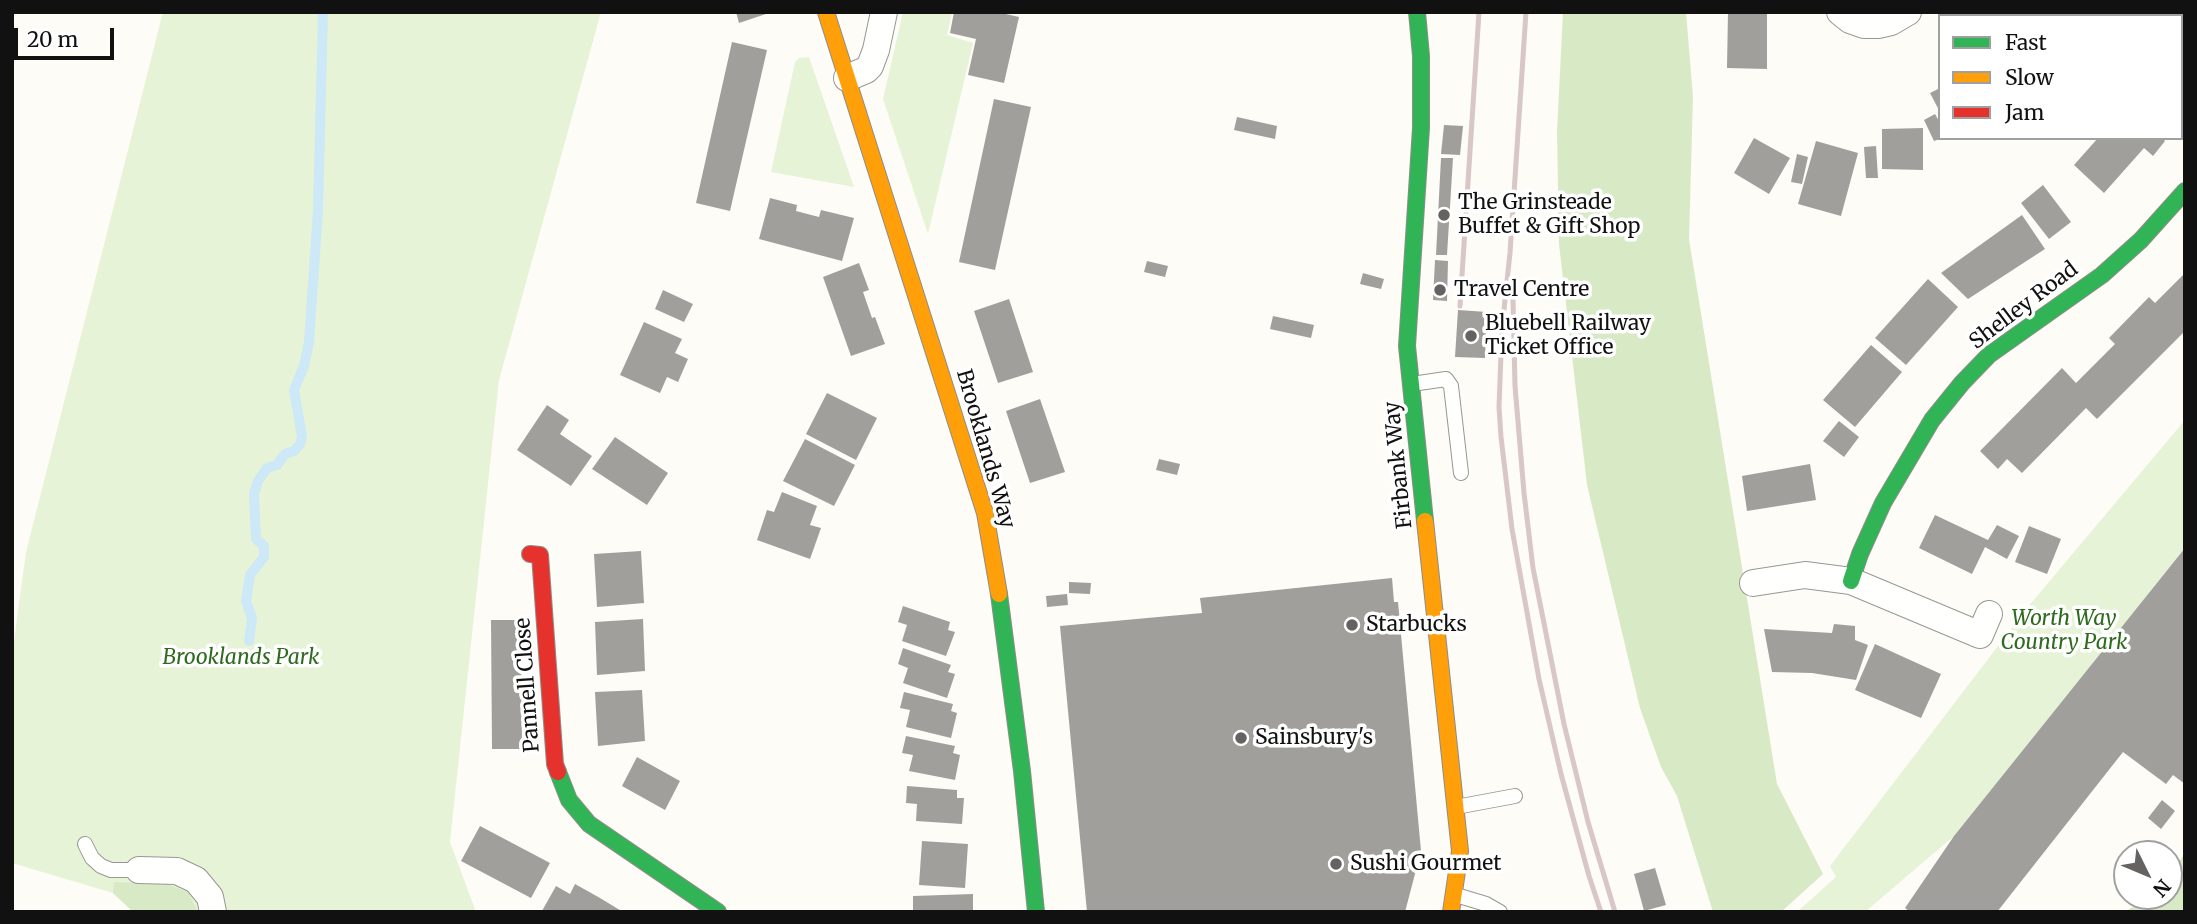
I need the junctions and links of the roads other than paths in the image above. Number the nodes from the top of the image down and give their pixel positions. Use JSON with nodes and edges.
{"nodes":[{"id":1,"x":826,"y":12,"type":"edge"},
{"id":2,"x":884,"y":12,"type":"edge"},
{"id":3,"x":1417,"y":12,"type":"edge"},
{"id":4,"x":1840,"y":12,"type":"edge"},
{"id":5,"x":1908,"y":12,"type":"edge"},
{"id":6,"x":847,"y":78,"type":"junction"},
{"id":7,"x":2185,"y":191,"type":"edge"},
{"id":8,"x":1412,"y":384,"type":"junction"},
{"id":9,"x":1461,"y":473,"type":"dead end"},
{"id":10,"x":530,"y":554,"type":"dead end"},
{"id":11,"x":1851,"y":581,"type":"junction"},
{"id":12,"x":1753,"y":583,"type":"dead end"},
{"id":13,"x":1989,"y":614,"type":"dead end"},
{"id":14,"x":1515,"y":796,"type":"dead end"},
{"id":15,"x":1456,"y":807,"type":"junction"},
{"id":16,"x":85,"y":844,"type":"dead end"},
{"id":17,"x":139,"y":870,"type":"joint"},
{"id":18,"x":1455,"y":895,"type":"junction"},
{"id":19,"x":213,"y":912,"type":"edge"},
{"id":20,"x":718,"y":912,"type":"edge"},
{"id":21,"x":1036,"y":912,"type":"edge"},
{"id":22,"x":1451,"y":912,"type":"edge"},
{"id":23,"x":1500,"y":912,"type":"edge"}],
"edges":[{"from":1,"to":6,"type":"street","name":"Brooklands Way"},
{"from":2,"to":6,"type":"street"},
{"from":3,"to":8,"type":"street","name":"Firbank Way"},
{"from":4,"to":5,"type":"street"},
{"from":6,"to":21,"type":"street","name":"Brooklands Way"},
{"from":7,"to":11,"type":"street","name":"Shelley Road"},
{"from":8,"to":9,"type":"lane"},
{"from":8,"to":15,"type":"street","name":"Firbank Way"},
{"from":10,"to":20,"type":"street","name":"Pannell Close"},
{"from":11,"to":12,"type":"street"},
{"from":11,"to":13,"type":"street"},
{"from":14,"to":15,"type":"lane"},
{"from":15,"to":18,"type":"street","name":"Firbank Way"},
{"from":16,"to":17,"type":"lane"},
{"from":17,"to":19,"type":"street"},
{"from":18,"to":22,"type":"street","name":"Firbank Way"},
{"from":18,"to":23,"type":"lane"}]}
